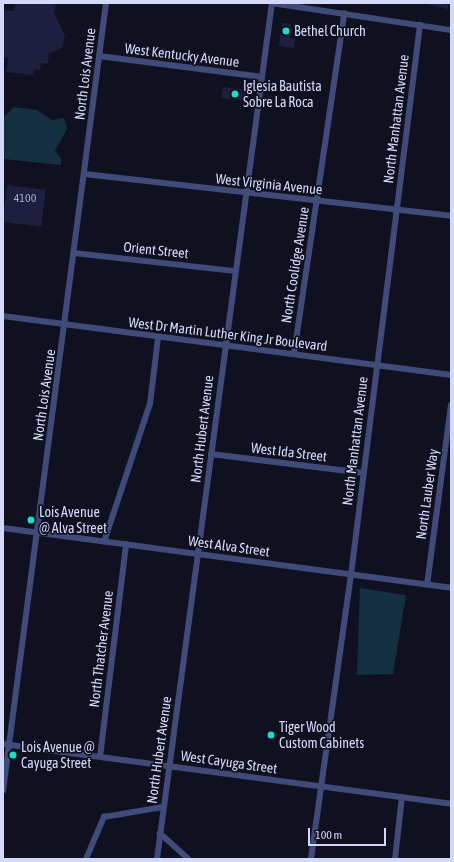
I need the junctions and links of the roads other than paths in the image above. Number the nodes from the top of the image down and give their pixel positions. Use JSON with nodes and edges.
{"nodes":[{"id":1,"x":106,"y":3,"type":"edge"},
{"id":2,"x":272,"y":3,"type":"edge"},
{"id":3,"x":344,"y":14,"type":"junction"},
{"id":4,"x":420,"y":25,"type":"junction"},
{"id":5,"x":451,"y":30,"type":"edge"},
{"id":6,"x":99,"y":56,"type":"junction"},
{"id":7,"x":262,"y":77,"type":"junction"},
{"id":8,"x":84,"y":174,"type":"junction"},
{"id":9,"x":246,"y":193,"type":"junction"},
{"id":10,"x":318,"y":201,"type":"junction"},
{"id":11,"x":396,"y":210,"type":"junction"},
{"id":12,"x":451,"y":216,"type":"edge"},
{"id":13,"x":74,"y":253,"type":"junction"},
{"id":14,"x":235,"y":271,"type":"junction"},
{"id":15,"x":3,"y":316,"type":"edge"},
{"id":16,"x":65,"y":326,"type":"junction"},
{"id":17,"x":158,"y":338,"type":"junction"},
{"id":18,"x":225,"y":346,"type":"junction"},
{"id":19,"x":294,"y":354,"type":"junction"},
{"id":20,"x":377,"y":365,"type":"junction"},
{"id":21,"x":451,"y":375,"type":"edge"},
{"id":22,"x":451,"y":406,"type":"edge"},
{"id":23,"x":211,"y":454,"type":"junction"},
{"id":24,"x":364,"y":473,"type":"junction"},
{"id":25,"x":3,"y":528,"type":"edge"},
{"id":26,"x":38,"y":533,"type":"junction"},
{"id":27,"x":104,"y":542,"type":"junction"},
{"id":28,"x":126,"y":545,"type":"junction"},
{"id":29,"x":198,"y":554,"type":"junction"},
{"id":30,"x":351,"y":575,"type":"junction"},
{"id":31,"x":427,"y":585,"type":"junction"},
{"id":32,"x":451,"y":588,"type":"edge"},
{"id":33,"x":6,"y":745,"type":"edge"},
{"id":34,"x":100,"y":757,"type":"junction"},
{"id":35,"x":169,"y":766,"type":"junction"},
{"id":36,"x":321,"y":786,"type":"junction"},
{"id":37,"x":3,"y":791,"type":"edge"},
{"id":38,"x":402,"y":797,"type":"junction"},
{"id":39,"x":451,"y":804,"type":"edge"},
{"id":40,"x":164,"y":807,"type":"junction"},
{"id":41,"x":160,"y":833,"type":"junction"},
{"id":42,"x":86,"y":859,"type":"edge"},
{"id":43,"x":157,"y":859,"type":"edge"},
{"id":44,"x":189,"y":859,"type":"edge"},
{"id":45,"x":311,"y":859,"type":"edge"},
{"id":46,"x":395,"y":859,"type":"edge"}],
"edges":[{"from":1,"to":6,"type":"street","name":"North Lois Avenue"},
{"from":2,"to":3,"type":"street"},
{"from":2,"to":7,"type":"street","name":"North Hubert Avenue"},
{"from":3,"to":4,"type":"street"},
{"from":3,"to":10,"type":"street","name":"North Coolidge Avenue"},
{"from":4,"to":5,"type":"street"},
{"from":4,"to":11,"type":"street","name":"North Manhattan Avenue"},
{"from":6,"to":7,"type":"street","name":"West Kentucky Avenue"},
{"from":6,"to":8,"type":"street","name":"North Lois Avenue"},
{"from":7,"to":9,"type":"street","name":"North Hubert Avenue"},
{"from":8,"to":9,"type":"street","name":"West Virginia Avenue"},
{"from":8,"to":13,"type":"street","name":"North Lois Avenue"},
{"from":9,"to":10,"type":"street","name":"West Virginia Avenue"},
{"from":9,"to":14,"type":"street","name":"North Hubert Avenue"},
{"from":10,"to":11,"type":"street","name":"West Virginia Avenue"},
{"from":10,"to":19,"type":"street","name":"North Coolidge Avenue"},
{"from":11,"to":12,"type":"street","name":"West Virginia Avenue"},
{"from":11,"to":20,"type":"street","name":"North Manhattan Avenue"},
{"from":13,"to":14,"type":"street","name":"Orient Street"},
{"from":13,"to":16,"type":"street","name":"North Lois Avenue"},
{"from":14,"to":18,"type":"street","name":"North Hubert Avenue"},
{"from":15,"to":16,"type":"street","name":"West Dr Martin Luther King Jr Boulevard"},
{"from":16,"to":17,"type":"street","name":"West Dr Martin Luther King Jr Boulevard"},
{"from":16,"to":26,"type":"street","name":"North Lois Avenue"},
{"from":17,"to":18,"type":"street","name":"West Dr Martin Luther King Jr Boulevard"},
{"from":17,"to":27,"type":"street"},
{"from":18,"to":19,"type":"street","name":"West Dr Martin Luther King Jr Boulevard"},
{"from":18,"to":23,"type":"street","name":"North Hubert Avenue"},
{"from":19,"to":20,"type":"street","name":"West Dr Martin Luther King Jr Boulevard"},
{"from":20,"to":21,"type":"street","name":"West Dr Martin Luther King Jr Boulevard"},
{"from":20,"to":24,"type":"street","name":"North Manhattan Avenue"},
{"from":22,"to":31,"type":"street","name":"North Lauber Way"},
{"from":23,"to":24,"type":"street","name":"West Ida Street"},
{"from":23,"to":29,"type":"street","name":"North Hubert Avenue"},
{"from":24,"to":30,"type":"street","name":"North Manhattan Avenue"},
{"from":25,"to":26,"type":"street","name":"West Alva Street"},
{"from":26,"to":27,"type":"street","name":"West Alva Street"},
{"from":26,"to":33,"type":"street","name":"North Lois Avenue"},
{"from":27,"to":28,"type":"street","name":"West Alva Street"},
{"from":28,"to":29,"type":"street","name":"West Alva Street"},
{"from":28,"to":34,"type":"street","name":"North Thatcher Avenue"},
{"from":29,"to":30,"type":"street","name":"West Alva Street"},
{"from":29,"to":35,"type":"street","name":"North Hubert Avenue"},
{"from":30,"to":31,"type":"street","name":"West Alva Street"},
{"from":30,"to":36,"type":"street","name":"North Manhattan Avenue"},
{"from":31,"to":32,"type":"street","name":"West Alva Street"},
{"from":33,"to":34,"type":"street","name":"West Cayuga Street"},
{"from":33,"to":37,"type":"street","name":"North Lois Avenue"},
{"from":34,"to":35,"type":"street","name":"West Cayuga Street"},
{"from":35,"to":36,"type":"street","name":"West Cayuga Street"},
{"from":35,"to":40,"type":"street","name":"North Hubert Avenue"},
{"from":36,"to":38,"type":"street","name":"West Cayuga Street"},
{"from":36,"to":45,"type":"street","name":"North Manhattan Avenue"},
{"from":38,"to":39,"type":"street","name":"West Cayuga Street"},
{"from":38,"to":46,"type":"street"},
{"from":40,"to":41,"type":"street","name":"North Hubert Avenue"},
{"from":40,"to":42,"type":"street"},
{"from":41,"to":43,"type":"street","name":"North Hubert Avenue"},
{"from":41,"to":44,"type":"street"}]}
